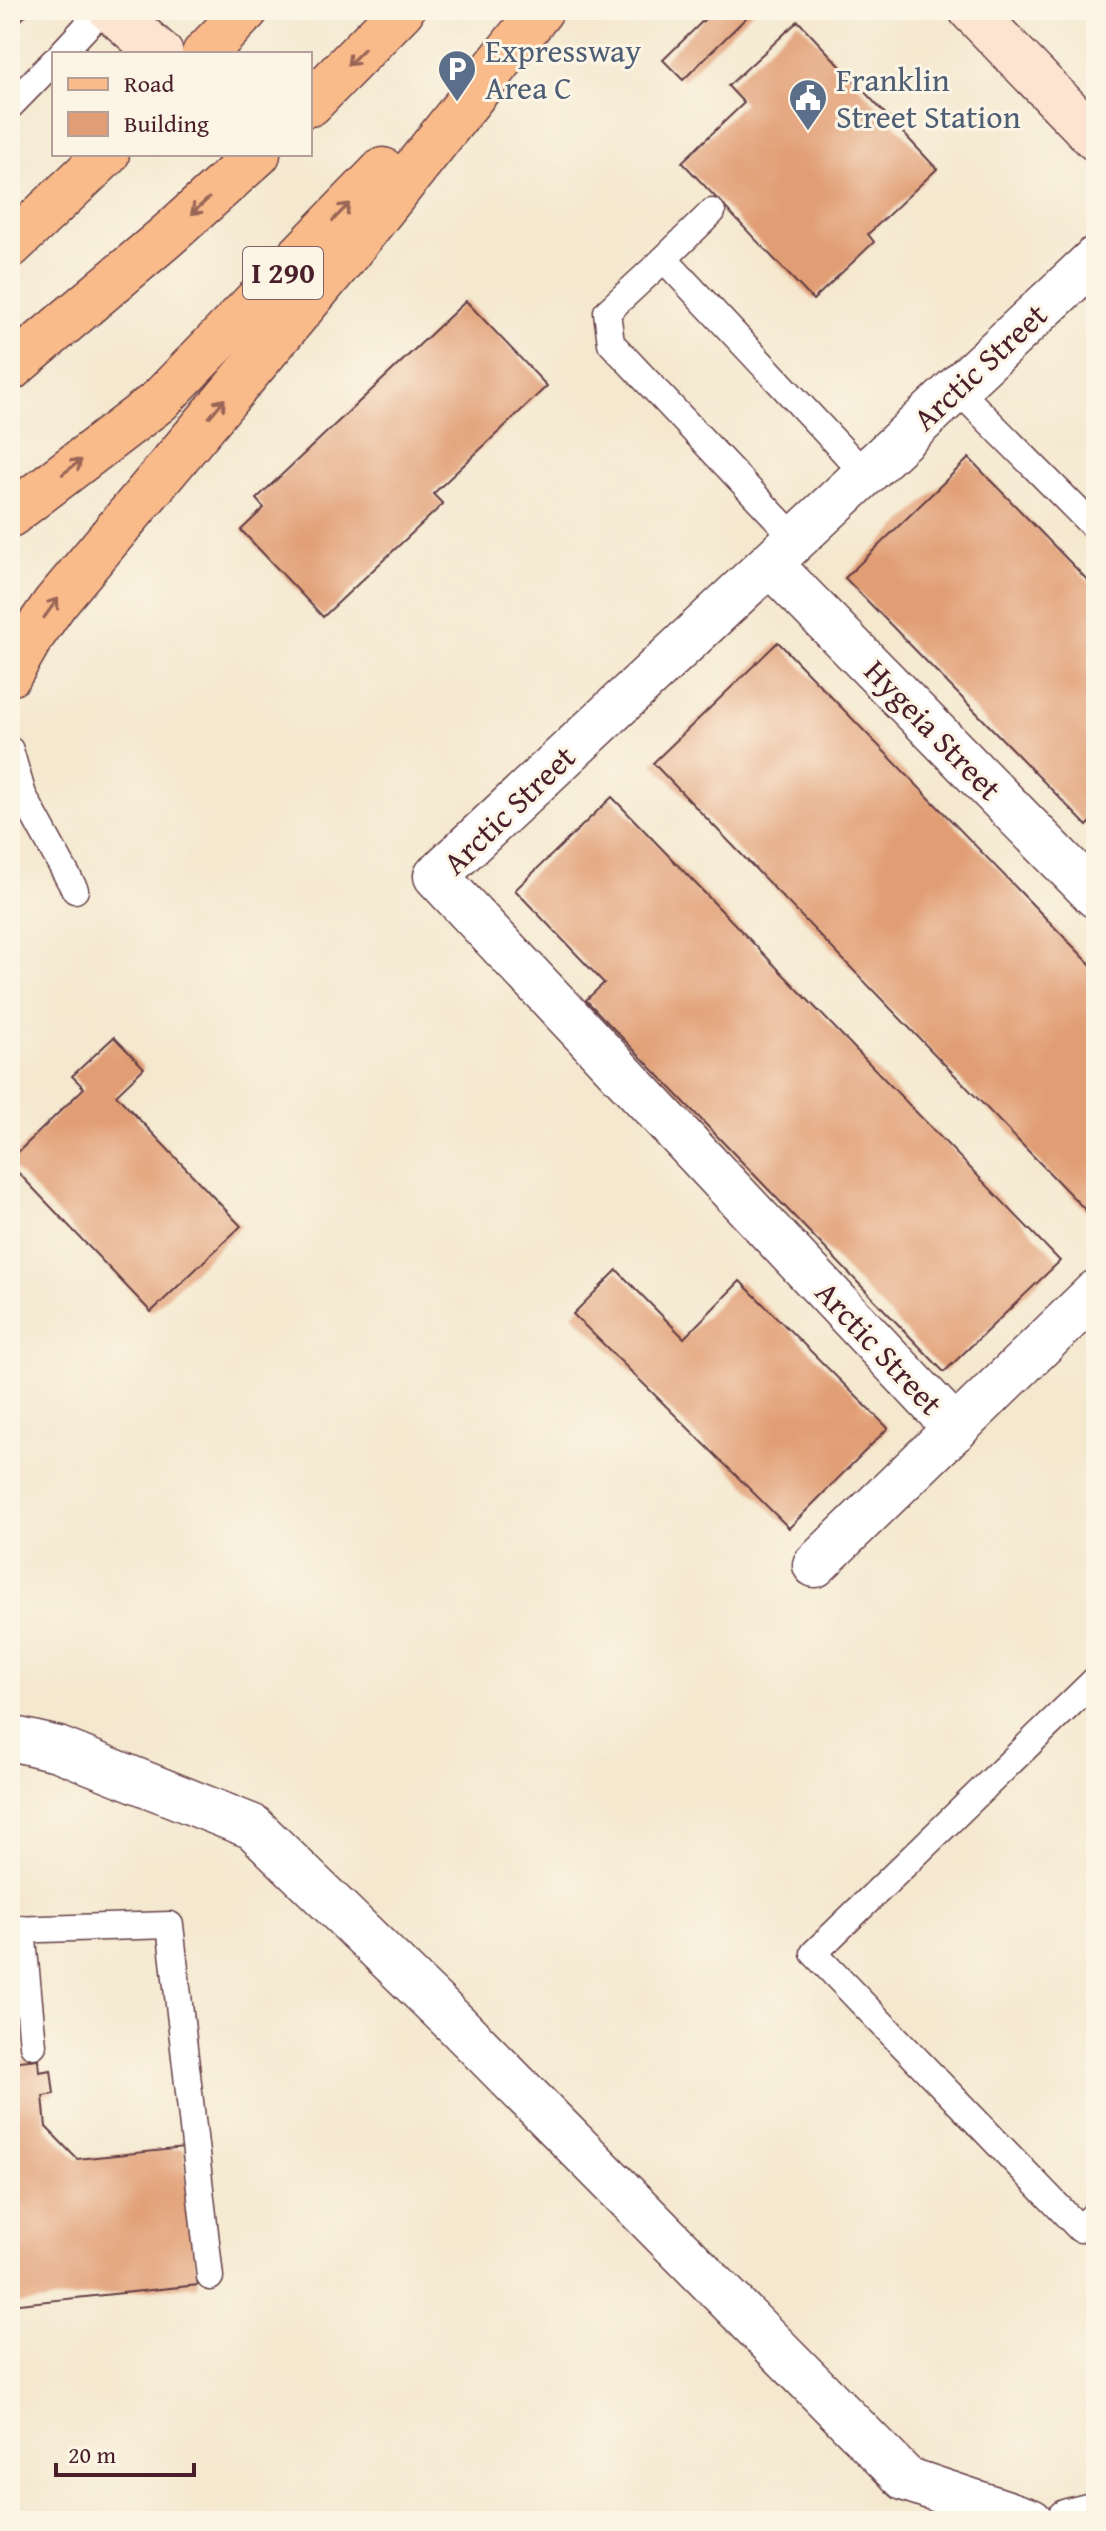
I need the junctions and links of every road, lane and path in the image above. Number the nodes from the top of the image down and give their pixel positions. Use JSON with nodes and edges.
{"nodes":[{"id":1,"x":102,"y":10,"type":"edge"},
{"id":2,"x":111,"y":10,"type":"edge"},
{"id":3,"x":246,"y":10,"type":"edge"},
{"id":4,"x":402,"y":10,"type":"edge"},
{"id":5,"x":538,"y":10,"type":"edge"},
{"id":6,"x":971,"y":10,"type":"edge"},
{"id":7,"x":63,"y":52,"type":"edge"},
{"id":8,"x":159,"y":52,"type":"edge"},
{"id":9,"x":206,"y":52,"type":"edge"},
{"id":10,"x":52,"y":63,"type":"edge"},
{"id":11,"x":312,"y":102,"type":"edge"},
{"id":12,"x":10,"y":106,"type":"edge"},
{"id":13,"x":1096,"y":139,"type":"edge"},
{"id":14,"x":105,"y":156,"type":"edge"},
{"id":15,"x":256,"y":156,"type":"edge"},
{"id":16,"x":712,"y":212,"type":"dead end"},
{"id":17,"x":10,"y":246,"type":"edge"},
{"id":18,"x":1096,"y":258,"type":"edge"},
{"id":19,"x":664,"y":259,"type":"junction"},
{"id":20,"x":10,"y":369,"type":"edge"},
{"id":21,"x":957,"y":389,"type":"junction"},
{"id":22,"x":865,"y":474,"type":"junction"},
{"id":23,"x":10,"y":515,"type":"edge"},
{"id":24,"x":1096,"y":529,"type":"edge"},
{"id":25,"x":783,"y":551,"type":"junction"},
{"id":26,"x":10,"y":674,"type":"edge"},
{"id":27,"x":10,"y":750,"type":"edge"},
{"id":28,"x":75,"y":890,"type":"dead end"},
{"id":29,"x":1096,"y":896,"type":"edge"},
{"id":30,"x":1096,"y":1292,"type":"edge"},
{"id":31,"x":956,"y":1429,"type":"junction"},
{"id":32,"x":815,"y":1565,"type":"dead end"},
{"id":33,"x":1096,"y":1679,"type":"edge"},
{"id":34,"x":10,"y":1738,"type":"edge"},
{"id":35,"x":16,"y":1930,"type":"edge"},
{"id":36,"x":33,"y":2045,"type":"dead end"},
{"id":37,"x":1096,"y":2213,"type":"edge"},
{"id":38,"x":210,"y":2277,"type":"dead end"},
{"id":39,"x":1096,"y":2514,"type":"edge"},
{"id":40,"x":1031,"y":2521,"type":"edge"},
{"id":41,"x":1068,"y":2521,"type":"edge"}],
"edges":[{"from":1,"to":7,"type":"lane"},
{"from":2,"to":8,"type":"main road"},
{"from":3,"to":9,"type":"main road"},
{"from":4,"to":11,"type":"main road","one_way":true},
{"from":23,"to":5,"type":"main road","number":"I 290","one_way":true},
{"from":26,"to":5,"type":"main road","one_way":true},
{"from":6,"to":13,"type":"main road"},
{"from":10,"to":12,"type":"lane"},
{"from":14,"to":17,"type":"main road"},
{"from":15,"to":20,"type":"main road","one_way":true},
{"from":16,"to":19,"type":"lane"},
{"from":18,"to":21,"type":"street","name":"Arctic Street"},
{"from":19,"to":22,"type":"lane"},
{"from":19,"to":25,"type":"lane"},
{"from":21,"to":22,"type":"street","name":"Arctic Street"},
{"from":21,"to":24,"type":"lane"},
{"from":22,"to":25,"type":"street","name":"Arctic Street"},
{"from":25,"to":29,"type":"street","name":"Hygeia Street"},
{"from":25,"to":31,"type":"street","name":"Arctic Street"},
{"from":27,"to":28,"type":"lane"},
{"from":30,"to":31,"type":"street"},
{"from":31,"to":32,"type":"street"},
{"from":33,"to":37,"type":"lane"},
{"from":34,"to":40,"type":"street"},
{"from":35,"to":36,"type":"lane"},
{"from":35,"to":38,"type":"lane"},
{"from":39,"to":41,"type":"street"}]}
